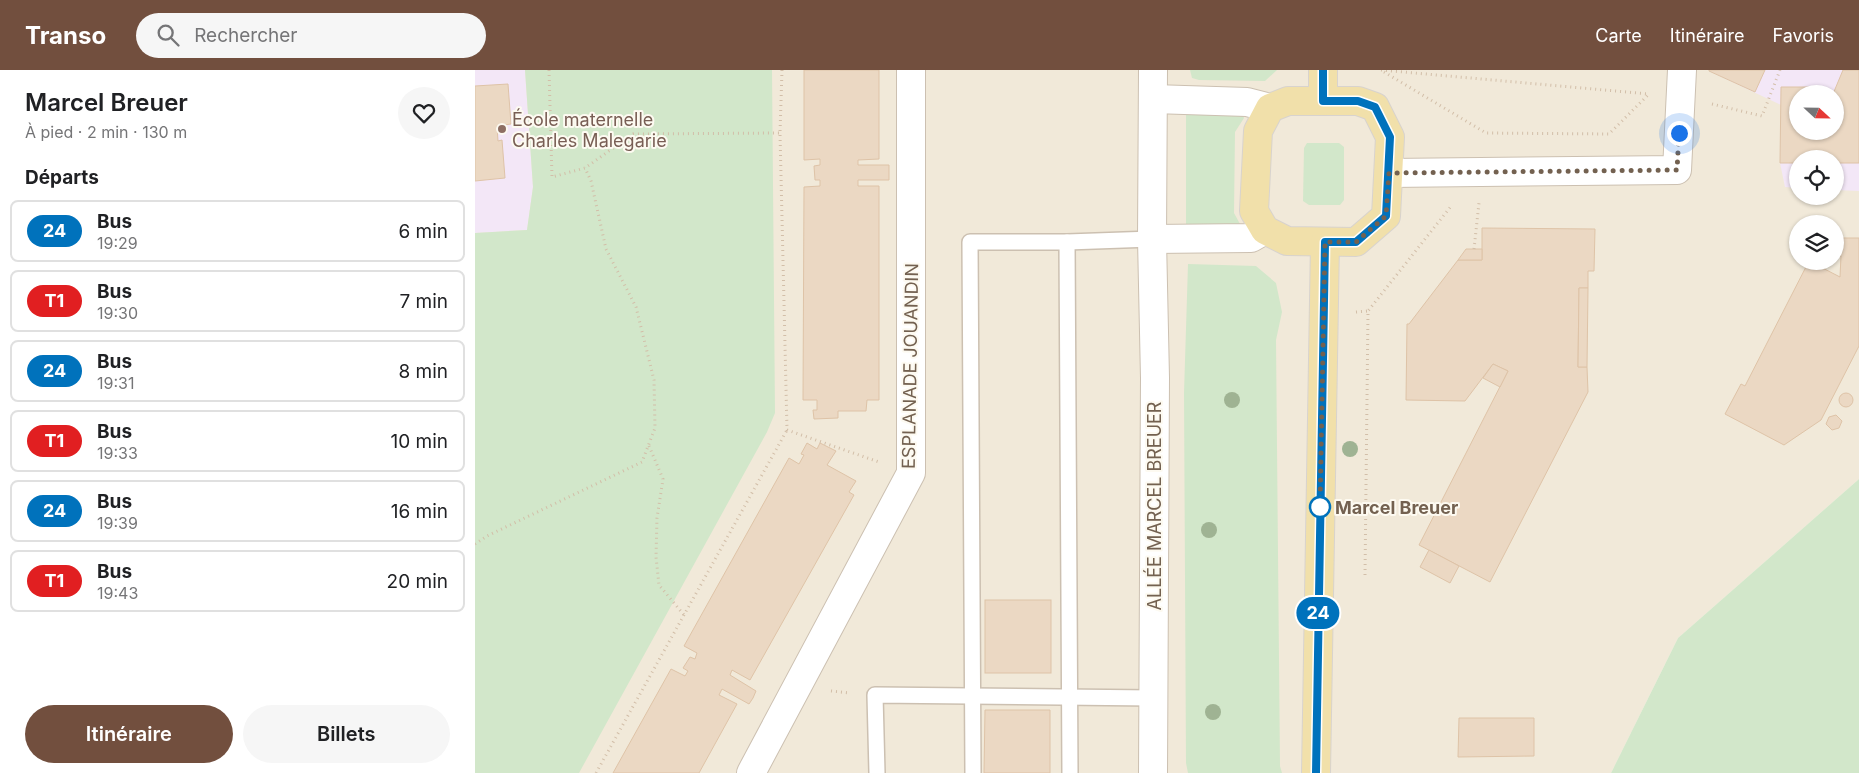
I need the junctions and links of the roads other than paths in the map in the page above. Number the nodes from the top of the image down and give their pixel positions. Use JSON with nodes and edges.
{"nodes":[{"id":1,"x":911,"y":70,"type":"edge"},
{"id":2,"x":1153,"y":70,"type":"edge"},
{"id":3,"x":1323,"y":70,"type":"edge"},
{"id":4,"x":1682,"y":70,"type":"edge"},
{"id":5,"x":1153,"y":99,"type":"junction"},
{"id":6,"x":1323,"y":101,"type":"junction"},
{"id":7,"x":1270,"y":108,"type":"junction"},
{"id":8,"x":1389,"y":173,"type":"junction"},
{"id":9,"x":1265,"y":230,"type":"junction"},
{"id":10,"x":1152,"y":239,"type":"junction"},
{"id":11,"x":1067,"y":242,"type":"junction"},
{"id":12,"x":1325,"y":242,"type":"junction"},
{"id":13,"x":974,"y":696,"type":"junction"},
{"id":14,"x":1069,"y":697,"type":"junction"},
{"id":15,"x":1153,"y":698,"type":"junction"},
{"id":16,"x":751,"y":773,"type":"edge"},
{"id":17,"x":877,"y":773,"type":"edge"},
{"id":18,"x":973,"y":773,"type":"edge"},
{"id":19,"x":1070,"y":773,"type":"edge"},
{"id":20,"x":1153,"y":773,"type":"edge"},
{"id":21,"x":1316,"y":773,"type":"edge"}],
"edges":[{"from":1,"to":16,"type":"street","name":"ESPLANADE JOUANDIN"},
{"from":2,"to":5,"type":"street","name":"ALLÉE MARCEL BREUER"},
{"from":3,"to":6,"type":"main road"},
{"from":4,"to":8,"type":"street"},
{"from":5,"to":7,"type":"street"},
{"from":5,"to":10,"type":"street","name":"ALLÉE MARCEL BREUER"},
{"from":6,"to":7,"type":"main road"},
{"from":6,"to":8,"type":"main road"},
{"from":7,"to":9,"type":"main road"},
{"from":8,"to":12,"type":"main road"},
{"from":9,"to":10,"type":"street"},
{"from":9,"to":12,"type":"main road"},
{"from":10,"to":11,"type":"lane"},
{"from":10,"to":15,"type":"street","name":"ALLÉE MARCEL BREUER"},
{"from":11,"to":13,"type":"lane"},
{"from":11,"to":14,"type":"lane"},
{"from":12,"to":21,"type":"main road"},
{"from":13,"to":14,"type":"lane"},
{"from":13,"to":17,"type":"lane"},
{"from":13,"to":18,"type":"lane"},
{"from":14,"to":15,"type":"lane"},
{"from":14,"to":19,"type":"lane"},
{"from":15,"to":20,"type":"street","name":"ALLÉE MARCEL BREUER"}]}
